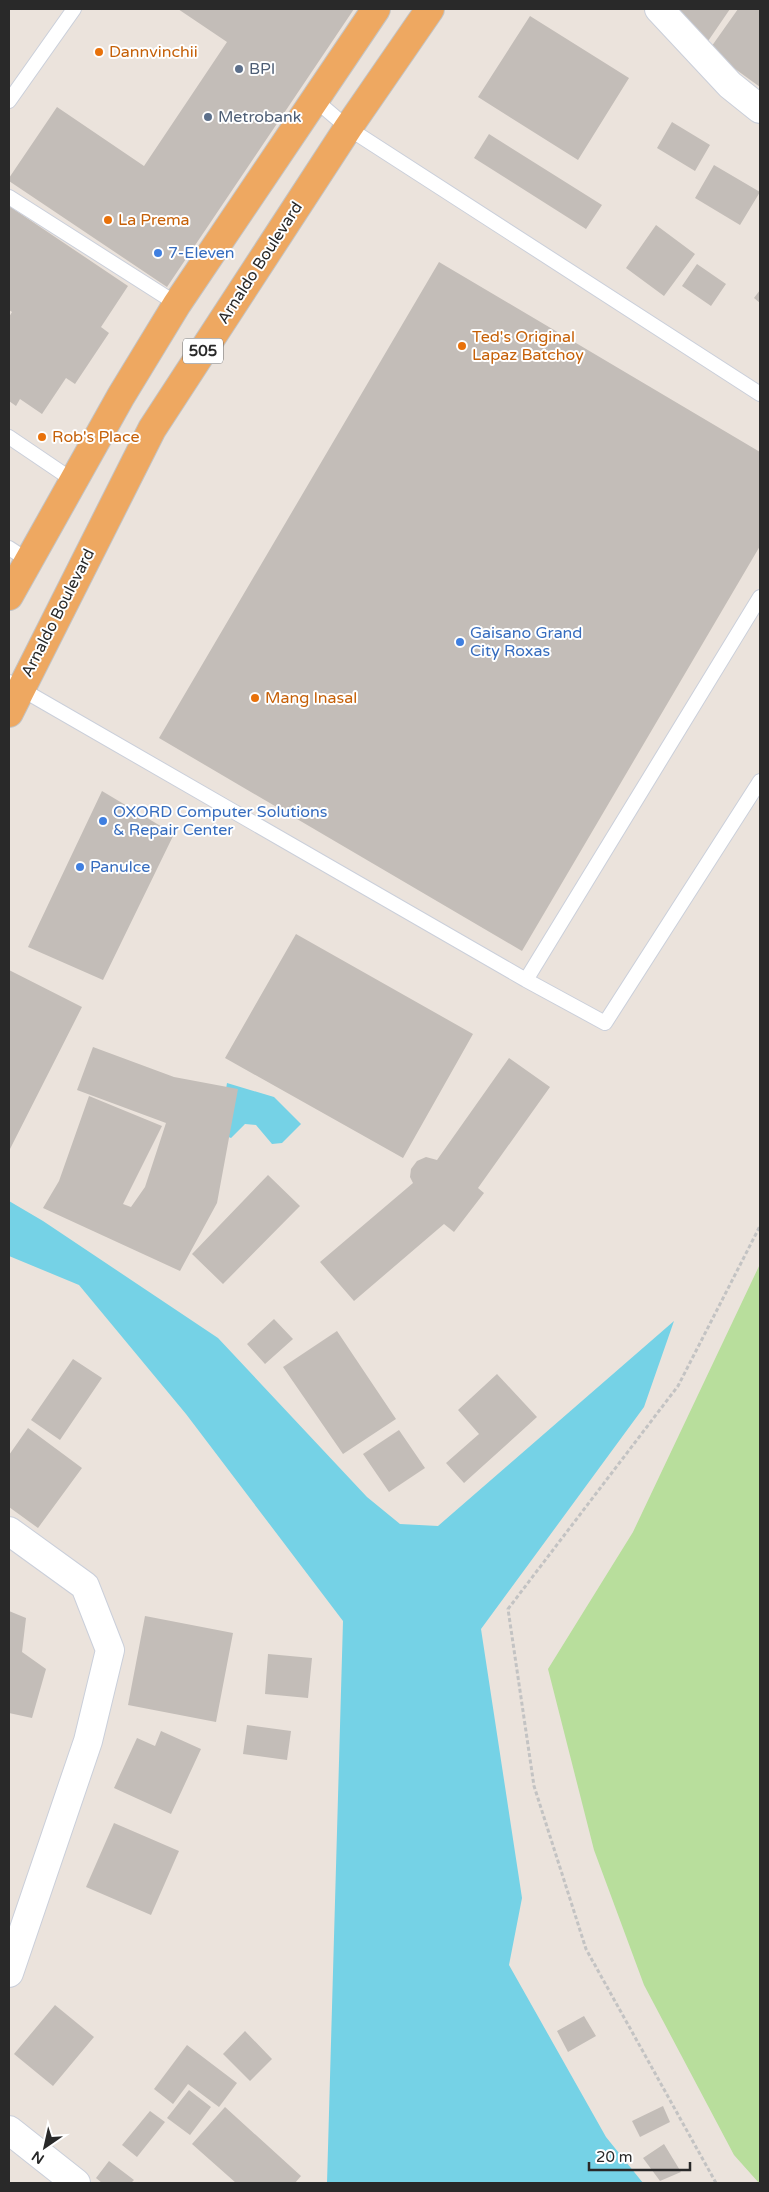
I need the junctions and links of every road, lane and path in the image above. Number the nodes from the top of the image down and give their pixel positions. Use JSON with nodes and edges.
{"nodes":[{"id":1,"x":74,"y":9,"type":"edge"},
{"id":2,"x":376,"y":9,"type":"edge"},
{"id":3,"x":430,"y":9,"type":"edge"},
{"id":4,"x":660,"y":9,"type":"edge"},
{"id":5,"x":314,"y":99,"type":"junction"},
{"id":6,"x":9,"y":101,"type":"edge"},
{"id":7,"x":760,"y":109,"type":"edge"},
{"id":8,"x":348,"y":128,"type":"junction"},
{"id":9,"x":9,"y":197,"type":"edge"},
{"id":10,"x":177,"y":304,"type":"junction"},
{"id":11,"x":760,"y":394,"type":"edge"},
{"id":12,"x":9,"y":437,"type":"edge"},
{"id":13,"x":74,"y":480,"type":"junction"},
{"id":14,"x":19,"y":554,"type":"edge"},
{"id":15,"x":9,"y":596,"type":"edge"},
{"id":16,"x":760,"y":597,"type":"edge"},
{"id":17,"x":12,"y":694,"type":"edge"},
{"id":18,"x":760,"y":780,"type":"edge"},
{"id":19,"x":526,"y":980,"type":"junction"},
{"id":20,"x":760,"y":1226,"type":"edge"},
{"id":21,"x":9,"y":1531,"type":"edge"},
{"id":22,"x":9,"y":1973,"type":"edge"},
{"id":23,"x":9,"y":2130,"type":"edge"},
{"id":24,"x":76,"y":2183,"type":"edge"},
{"id":25,"x":716,"y":2183,"type":"edge"}],
"edges":[{"from":1,"to":6,"type":"lane"},
{"from":2,"to":5,"type":"highway","number":"505"},
{"from":3,"to":8,"type":"highway","name":"Arnaldo Boulevard","number":"505"},
{"from":4,"to":7,"type":"street"},
{"from":5,"to":8,"type":"lane"},
{"from":5,"to":10,"type":"highway","number":"505"},
{"from":8,"to":11,"type":"lane"},
{"from":8,"to":17,"type":"highway","name":"Arnaldo Boulevard","number":"505"},
{"from":9,"to":10,"type":"lane"},
{"from":10,"to":13,"type":"highway","number":"505"},
{"from":12,"to":13,"type":"lane"},
{"from":13,"to":14,"type":"highway","number":"505"},
{"from":14,"to":15,"type":"highway","number":"505"},
{"from":16,"to":19,"type":"lane"},
{"from":17,"to":19,"type":"lane"},
{"from":18,"to":19,"type":"lane"},
{"from":20,"to":25,"type":"path"},
{"from":21,"to":22,"type":"street"},
{"from":23,"to":24,"type":"street"}]}
